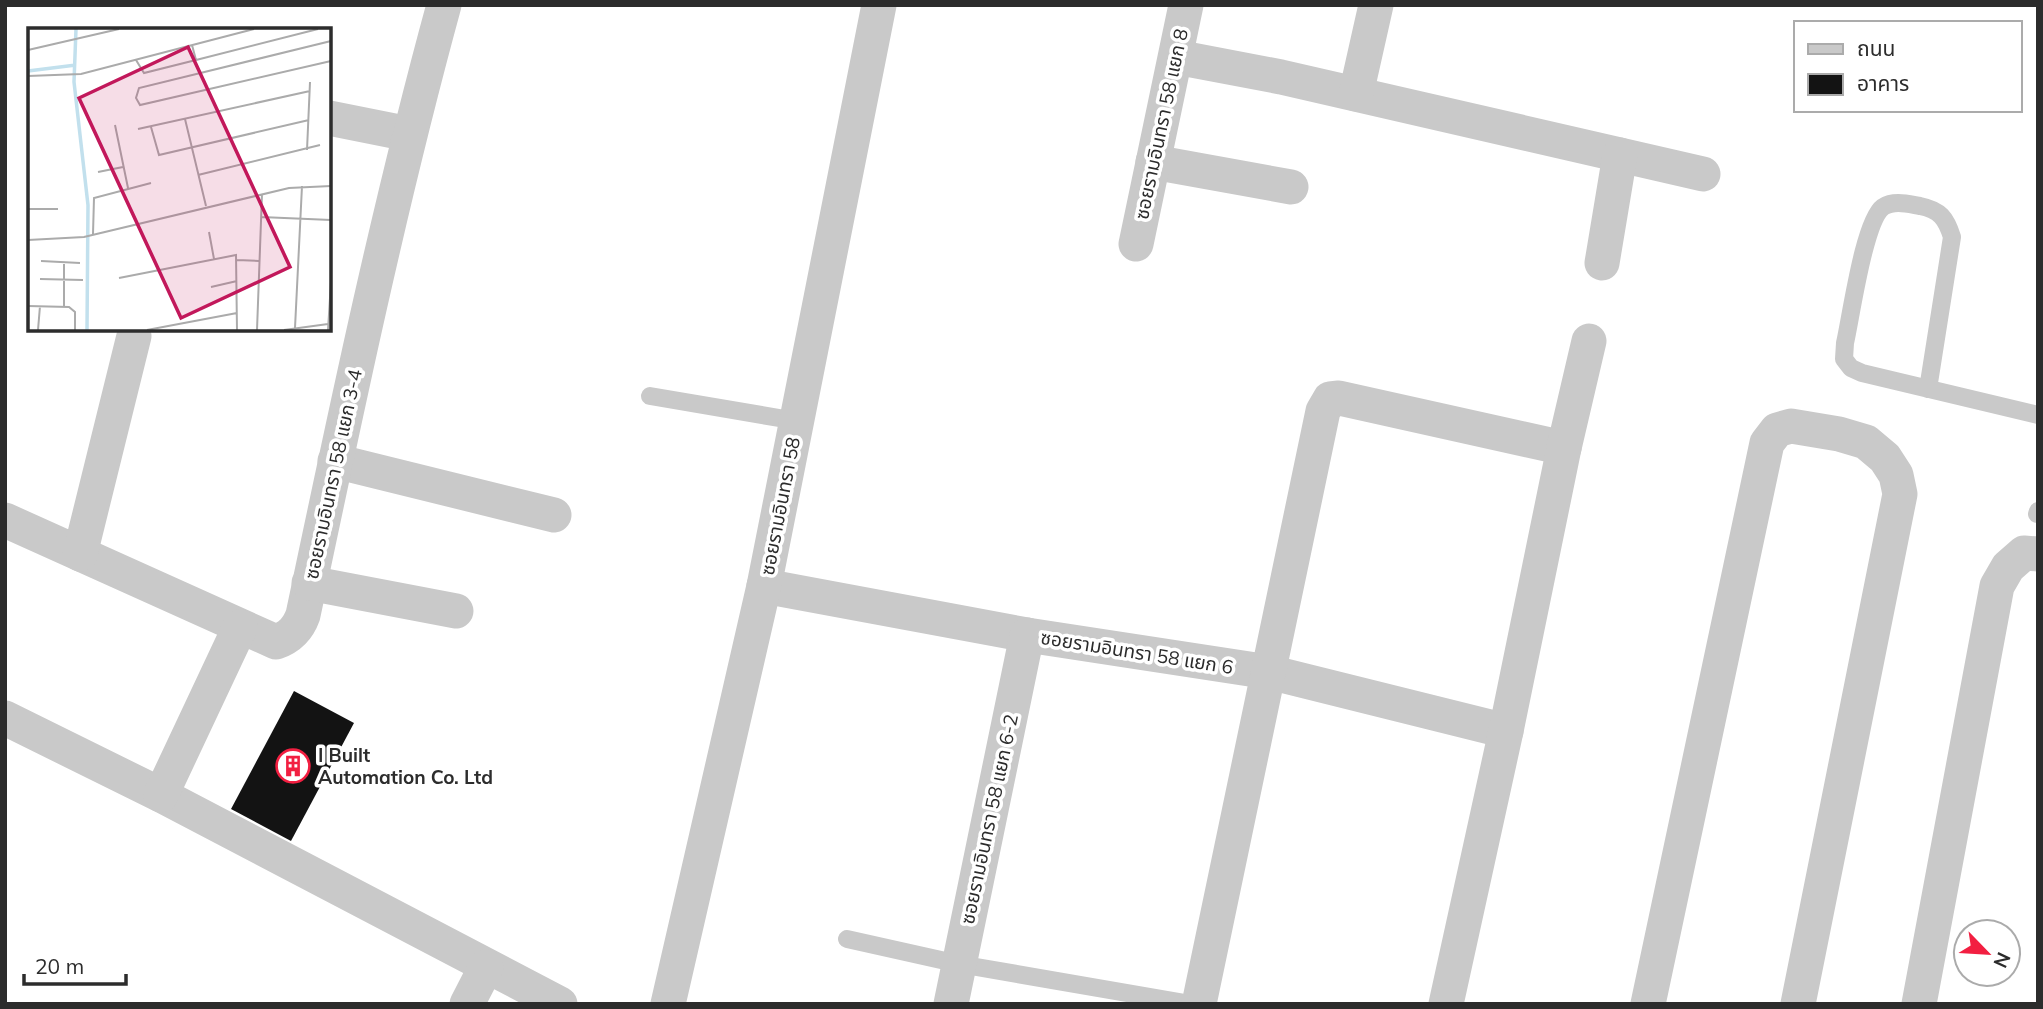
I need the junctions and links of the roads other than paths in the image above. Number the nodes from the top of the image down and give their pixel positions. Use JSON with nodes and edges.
{"nodes":[{"id":1,"x":444,"y":5,"type":"edge"},
{"id":2,"x":879,"y":5,"type":"edge"},
{"id":3,"x":1186,"y":5,"type":"edge"},
{"id":4,"x":1376,"y":5,"type":"edge"},
{"id":5,"x":1176,"y":57,"type":"junction"},
{"id":6,"x":1356,"y":94,"type":"junction"},
{"id":7,"x":331,"y":118,"type":"edge"},
{"id":8,"x":409,"y":134,"type":"junction"},
{"id":9,"x":1620,"y":155,"type":"junction"},
{"id":10,"x":1153,"y":163,"type":"junction"},
{"id":11,"x":1703,"y":174,"type":"dead end"},
{"id":12,"x":1291,"y":187,"type":"dead end"},
{"id":13,"x":1136,"y":244,"type":"dead end"},
{"id":14,"x":1602,"y":263,"type":"dead end"},
{"id":15,"x":134,"y":335,"type":"dead end"},
{"id":16,"x":1589,"y":341,"type":"dead end"},
{"id":17,"x":1928,"y":389,"type":"junction"},
{"id":18,"x":650,"y":396,"type":"dead end"},
{"id":19,"x":2038,"y":415,"type":"edge"},
{"id":20,"x":797,"y":421,"type":"junction"},
{"id":21,"x":1564,"y":447,"type":"junction"},
{"id":22,"x":335,"y":461,"type":"junction"},
{"id":23,"x":554,"y":514,"type":"dead end"},
{"id":24,"x":5,"y":520,"type":"edge"},
{"id":25,"x":80,"y":554,"type":"junction"},
{"id":26,"x":2038,"y":554,"type":"edge"},
{"id":27,"x":309,"y":583,"type":"junction"},
{"id":28,"x":764,"y":586,"type":"junction"},
{"id":29,"x":456,"y":611,"type":"dead end"},
{"id":30,"x":240,"y":627,"type":"junction"},
{"id":31,"x":1027,"y":635,"type":"junction"},
{"id":32,"x":1269,"y":672,"type":"junction"},
{"id":33,"x":5,"y":718,"type":"edge"},
{"id":34,"x":1506,"y":731,"type":"junction"},
{"id":35,"x":160,"y":795,"type":"junction"},
{"id":36,"x":847,"y":939,"type":"dead end"},
{"id":37,"x":959,"y":964,"type":"junction"},
{"id":38,"x":486,"y":967,"type":"junction"},
{"id":39,"x":467,"y":1004,"type":"edge"},
{"id":40,"x":560,"y":1004,"type":"edge"},
{"id":41,"x":668,"y":1004,"type":"edge"},
{"id":42,"x":951,"y":1004,"type":"edge"},
{"id":43,"x":1191,"y":1004,"type":"edge"},
{"id":44,"x":1199,"y":1004,"type":"edge"},
{"id":45,"x":1446,"y":1004,"type":"edge"},
{"id":46,"x":1648,"y":1004,"type":"edge"},
{"id":47,"x":1798,"y":1004,"type":"edge"},
{"id":48,"x":1920,"y":1004,"type":"edge"}],
"edges":[{"from":1,"to":8,"type":"street","name":"ซอยรามอินทรา 58 แยก 3-4"},
{"from":2,"to":20,"type":"street","name":"ซอยรามอินทรา 58"},
{"from":3,"to":5,"type":"street","name":"ซอยรามอินทรา 58 แยก 8"},
{"from":4,"to":6,"type":"street"},
{"from":5,"to":6,"type":"street"},
{"from":5,"to":10,"type":"street","name":"ซอยรามอินทรา 58 แยก 8"},
{"from":6,"to":9,"type":"street"},
{"from":7,"to":8,"type":"street"},
{"from":8,"to":22,"type":"street","name":"ซอยรามอินทรา 58 แยก 3-4"},
{"from":9,"to":11,"type":"street"},
{"from":9,"to":14,"type":"street"},
{"from":10,"to":12,"type":"street"},
{"from":10,"to":13,"type":"street","name":"ซอยรามอินทรา 58 แยก 8"},
{"from":15,"to":25,"type":"street"},
{"from":16,"to":21,"type":"street"},
{"from":17,"to":17,"type":"lane"},
{"from":17,"to":19,"type":"lane"},
{"from":18,"to":20,"type":"lane"},
{"from":20,"to":28,"type":"street","name":"ซอยรามอินทรา 58"},
{"from":21,"to":32,"type":"street"},
{"from":21,"to":34,"type":"street"},
{"from":22,"to":23,"type":"street"},
{"from":22,"to":27,"type":"street","name":"ซอยรามอินทรา 58 แยก 3-4"},
{"from":24,"to":25,"type":"street","name":"ซอยรามอินทรา 58 แยก 3-4"},
{"from":25,"to":30,"type":"street","name":"ซอยรามอินทรา 58 แยก 3-4"},
{"from":26,"to":48,"type":"street"},
{"from":27,"to":29,"type":"street"},
{"from":27,"to":30,"type":"street","name":"ซอยรามอินทรา 58 แยก 3-4"},
{"from":28,"to":31,"type":"street","name":"ซอยรามอินทรา 58 แยก 6"},
{"from":28,"to":41,"type":"street","name":"ซอยรามอินทรา 58"},
{"from":30,"to":35,"type":"street"},
{"from":31,"to":32,"type":"street","name":"ซอยรามอินทรา 58 แยก 6"},
{"from":31,"to":37,"type":"street","name":"ซอยรามอินทรา 58 แยก 6-2"},
{"from":32,"to":34,"type":"street","name":"ซอยรามอินทรา 58 แยก 6"},
{"from":32,"to":44,"type":"street"},
{"from":33,"to":35,"type":"street"},
{"from":34,"to":45,"type":"street"},
{"from":35,"to":38,"type":"street"},
{"from":36,"to":37,"type":"lane"},
{"from":37,"to":42,"type":"street","name":"ซอยรามอินทรา 58 แยก 6-2"},
{"from":37,"to":43,"type":"lane"},
{"from":38,"to":39,"type":"street"},
{"from":38,"to":40,"type":"street"},
{"from":46,"to":47,"type":"street"}]}
